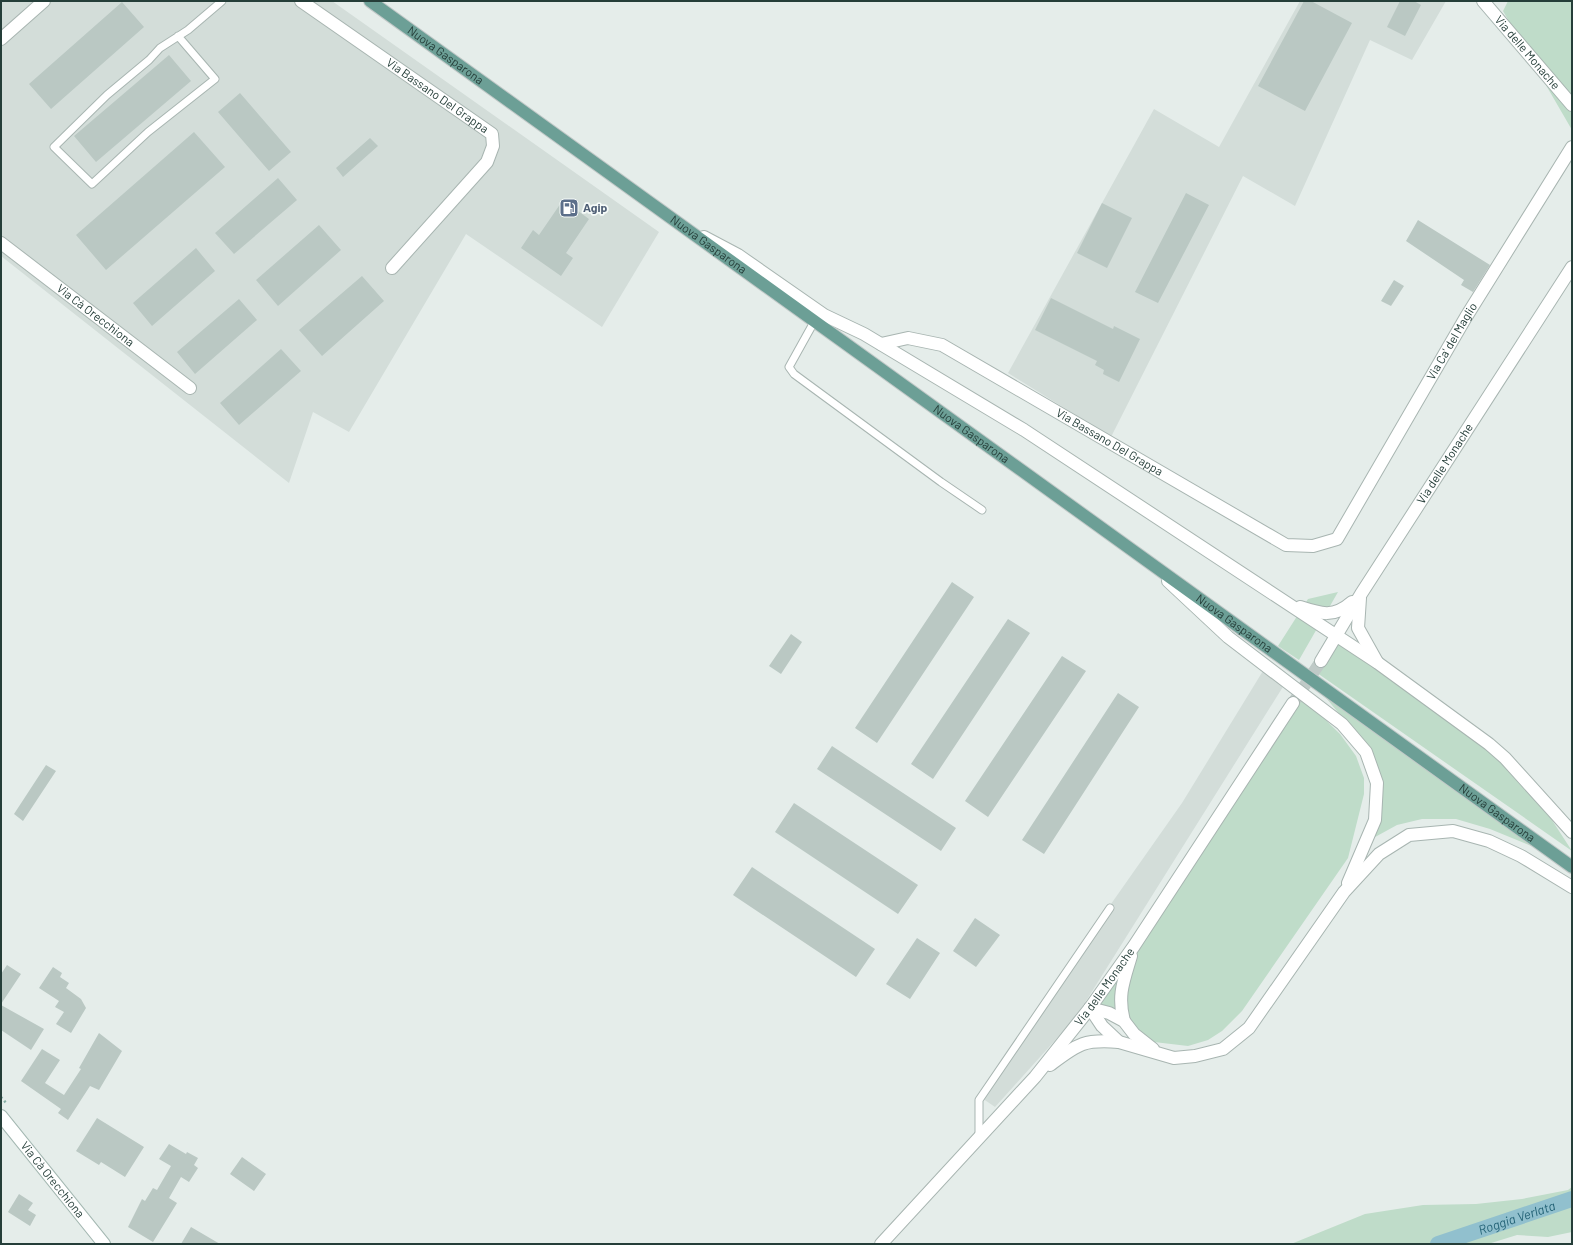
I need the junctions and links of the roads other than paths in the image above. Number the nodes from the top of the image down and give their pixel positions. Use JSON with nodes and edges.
{"nodes":[{"id":1,"x":44,"y":1,"type":"edge"},
{"id":2,"x":222,"y":1,"type":"edge"},
{"id":3,"x":301,"y":1,"type":"edge"},
{"id":4,"x":370,"y":1,"type":"edge"},
{"id":5,"x":1483,"y":1,"type":"edge"},
{"id":6,"x":178,"y":36,"type":"junction"},
{"id":7,"x":1,"y":39,"type":"edge"},
{"id":8,"x":1572,"y":105,"type":"edge"},
{"id":9,"x":1572,"y":147,"type":"edge"},
{"id":10,"x":678,"y":224,"type":"junction"},
{"id":11,"x":1,"y":243,"type":"edge"},
{"id":12,"x":1572,"y":267,"type":"edge"},
{"id":13,"x":392,"y":268,"type":"dead end"},
{"id":14,"x":814,"y":322,"type":"junction"},
{"id":15,"x":881,"y":344,"type":"junction"},
{"id":16,"x":190,"y":388,"type":"dead end"},
{"id":17,"x":982,"y":510,"type":"dead end"},
{"id":18,"x":1337,"y":539,"type":"joint"},
{"id":19,"x":1147,"y":562,"type":"junction"},
{"id":20,"x":1361,"y":594,"type":"junction"},
{"id":21,"x":1284,"y":602,"type":"junction"},
{"id":22,"x":1336,"y":637,"type":"junction"},
{"id":23,"x":1321,"y":661,"type":"tunnel mouth"},
{"id":24,"x":1378,"y":663,"type":"junction"},
{"id":25,"x":1293,"y":703,"type":"tunnel mouth"},
{"id":26,"x":1572,"y":832,"type":"edge"},
{"id":27,"x":1572,"y":867,"type":"edge"},
{"id":28,"x":1572,"y":887,"type":"edge"},
{"id":29,"x":1344,"y":892,"type":"junction"},
{"id":30,"x":1110,"y":908,"type":"dead end"},
{"id":31,"x":1134,"y":946,"type":"junction"},
{"id":32,"x":1090,"y":1008,"type":"junction"},
{"id":33,"x":1124,"y":1021,"type":"junction"},
{"id":34,"x":1119,"y":1042,"type":"junction"},
{"id":35,"x":1157,"y":1053,"type":"junction"},
{"id":36,"x":1035,"y":1077,"type":"junction"},
{"id":37,"x":1,"y":1116,"type":"edge"},
{"id":38,"x":979,"y":1137,"type":"junction"},
{"id":39,"x":104,"y":1244,"type":"edge"},
{"id":40,"x":881,"y":1244,"type":"edge"}],
"edges":[{"from":1,"to":7,"type":"street"},
{"from":2,"to":6,"type":"lane"},
{"from":3,"to":13,"type":"street","name":"Via Bassano Del Grappa"},
{"from":4,"to":10,"type":"main road","name":"Nuova Gasparona"},
{"from":5,"to":8,"type":"street","name":"Via delle Monache"},
{"from":6,"to":6,"type":"lane"},
{"from":9,"to":18,"type":"street","name":"Via Ca' del Maglio"},
{"from":10,"to":14,"type":"main road","name":"Nuova Gasparona"},
{"from":10,"to":15,"type":"street"},
{"from":11,"to":16,"type":"street","name":"Via Cà Orecchiona"},
{"from":12,"to":20,"type":"street","name":"Via delle Monache"},
{"from":14,"to":17,"type":"lane"},
{"from":14,"to":19,"type":"main road","name":"Nuova Gasparona"},
{"from":15,"to":18,"type":"street","name":"Via Bassano Del Grappa"},
{"from":15,"to":21,"type":"street"},
{"from":19,"to":27,"type":"main road","name":"Nuova Gasparona"},
{"from":19,"to":29,"type":"street"},
{"from":20,"to":21,"type":"street"},
{"from":20,"to":22,"type":"street","name":"Via delle Monache"},
{"from":20,"to":24,"type":"street"},
{"from":21,"to":22,"type":"street"},
{"from":22,"to":23,"type":"street","name":"Via delle Monache"},
{"from":22,"to":24,"type":"street"},
{"from":24,"to":26,"type":"street"},
{"from":25,"to":31,"type":"street","name":"Via delle Monache"},
{"from":28,"to":29,"type":"street"},
{"from":29,"to":35,"type":"street"},
{"from":30,"to":38,"type":"lane"},
{"from":31,"to":32,"type":"street","name":"Via delle Monache"},
{"from":31,"to":33,"type":"street"},
{"from":32,"to":33,"type":"street"},
{"from":32,"to":34,"type":"street"},
{"from":32,"to":36,"type":"street","name":"Via delle Monache"},
{"from":33,"to":35,"type":"street"},
{"from":34,"to":35,"type":"street"},
{"from":34,"to":36,"type":"street"},
{"from":36,"to":38,"type":"street","name":"Via delle Monache"},
{"from":37,"to":39,"type":"street","name":"Via Cà Orecchiona"},
{"from":38,"to":40,"type":"street","name":"Via delle Monache"}]}
